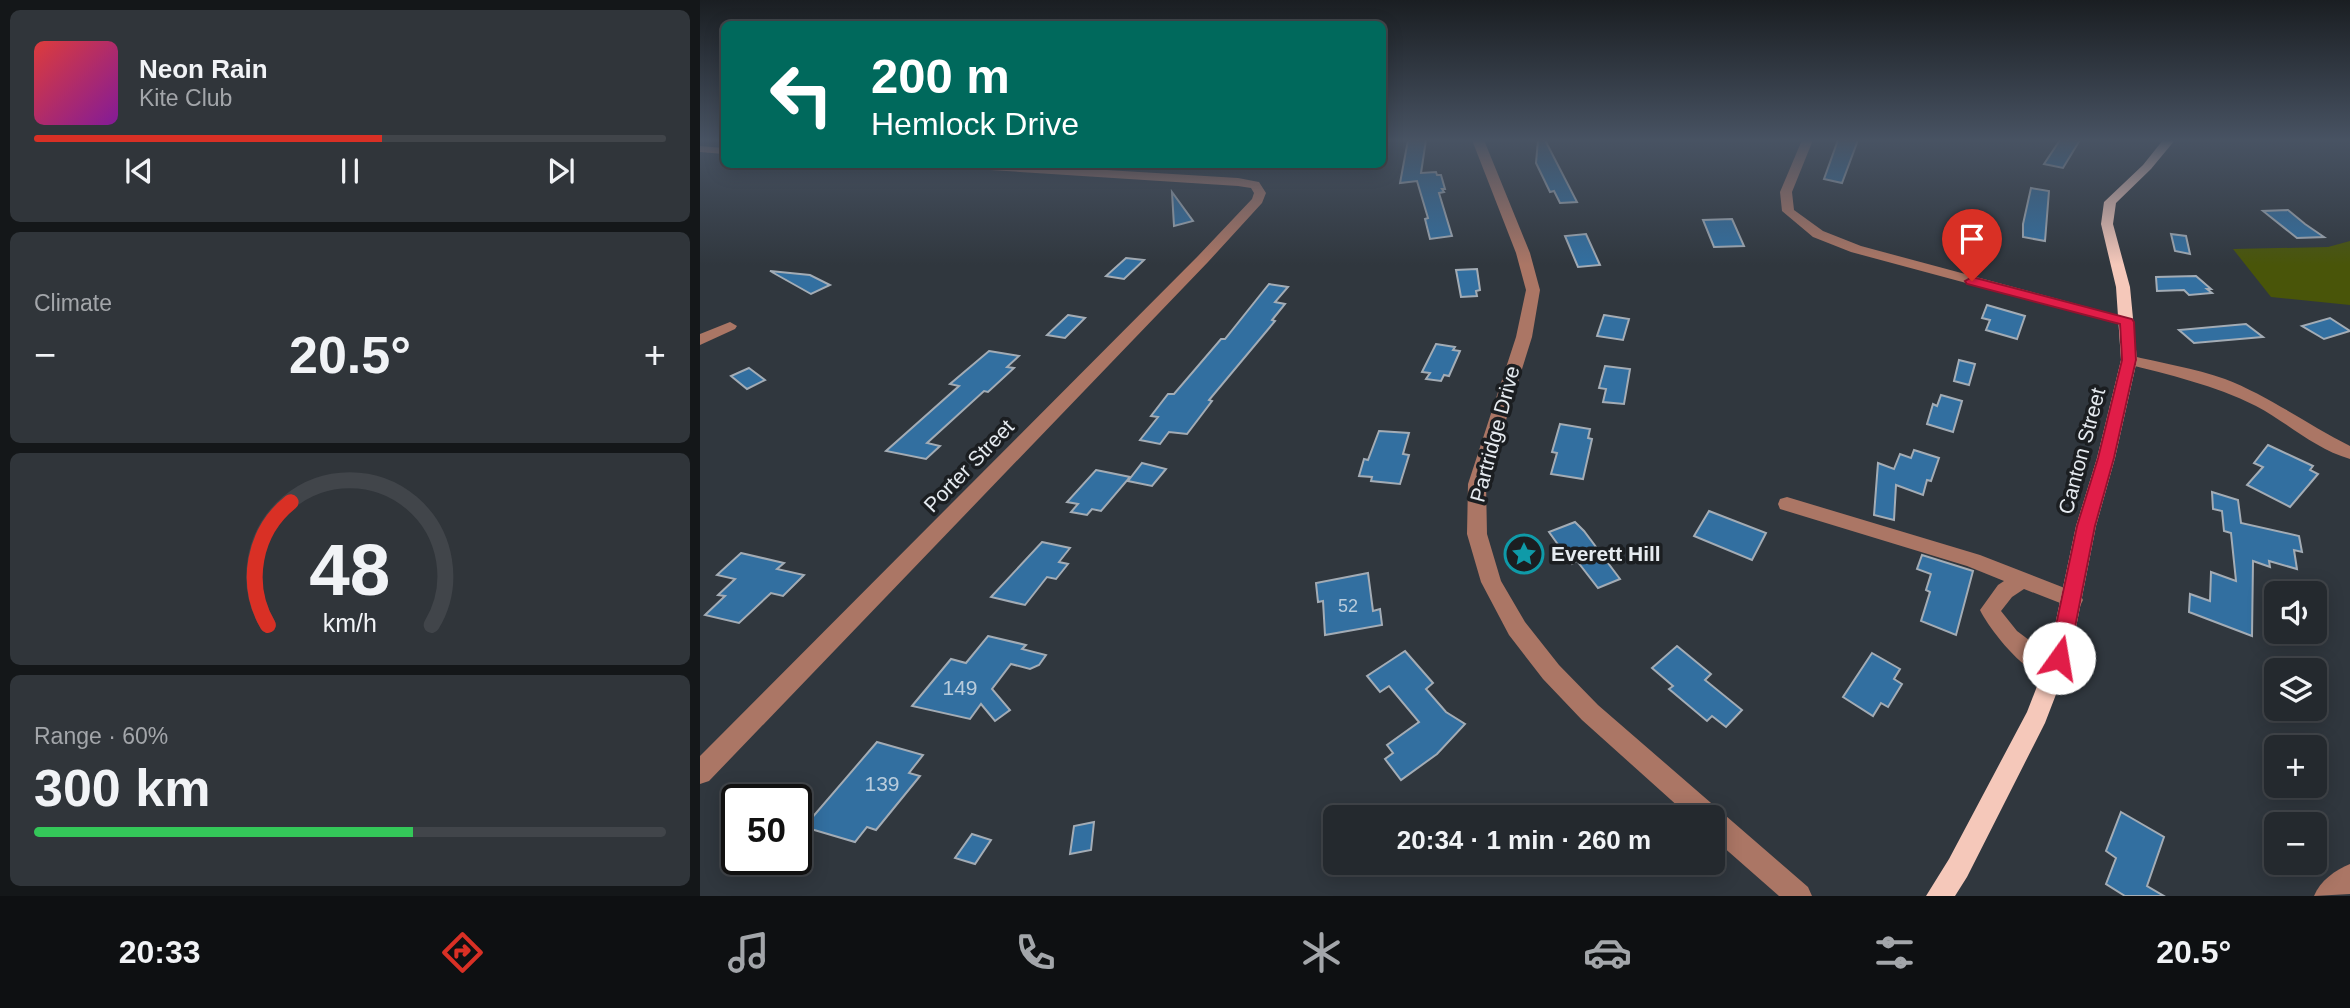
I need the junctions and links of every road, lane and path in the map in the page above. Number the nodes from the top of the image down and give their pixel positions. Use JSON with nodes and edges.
{"nodes":[{"id":1,"x":1235,"y":182,"type":"edge"},
{"id":2,"x":1495,"y":182,"type":"edge"},
{"id":3,"x":1790,"y":182,"type":"edge"},
{"id":4,"x":2131,"y":182,"type":"edge"},
{"id":5,"x":2127,"y":322,"type":"junction"},
{"id":6,"x":730,"y":327,"type":"dead end"},
{"id":7,"x":700,"y":340,"type":"edge"},
{"id":8,"x":2129,"y":360,"type":"junction"},
{"id":9,"x":2350,"y":453,"type":"edge"},
{"id":10,"x":1787,"y":504,"type":"dead end"},
{"id":11,"x":2022,"y":580,"type":"junction"},
{"id":12,"x":2073,"y":600,"type":"junction"},
{"id":13,"x":2054,"y":672,"type":"junction"},
{"id":14,"x":700,"y":773,"type":"edge"},
{"id":15,"x":1695,"y":805,"type":"edge"},
{"id":16,"x":1725,"y":831,"type":"edge"},
{"id":17,"x":2350,"y":877,"type":"edge"},
{"id":18,"x":1799,"y":896,"type":"edge"},
{"id":19,"x":1939,"y":896,"type":"edge"},
{"id":20,"x":2327,"y":896,"type":"edge"}],
"edges":[{"from":1,"to":14,"type":"street","name":"Porter Street"},
{"from":2,"to":15,"type":"street","name":"Partridge Drive"},
{"from":3,"to":5,"type":"street"},
{"from":4,"to":5,"type":"main road","name":"Canton Street"},
{"from":5,"to":8,"type":"main road","name":"Canton Street"},
{"from":6,"to":7,"type":"street"},
{"from":8,"to":9,"type":"street"},
{"from":8,"to":12,"type":"main road","name":"Canton Street"},
{"from":10,"to":11,"type":"street"},
{"from":11,"to":12,"type":"street"},
{"from":11,"to":13,"type":"street"},
{"from":12,"to":13,"type":"main road","name":"Canton Street"},
{"from":13,"to":19,"type":"main road","name":"Canton Street"},
{"from":16,"to":18,"type":"street"},
{"from":17,"to":20,"type":"street"}]}
